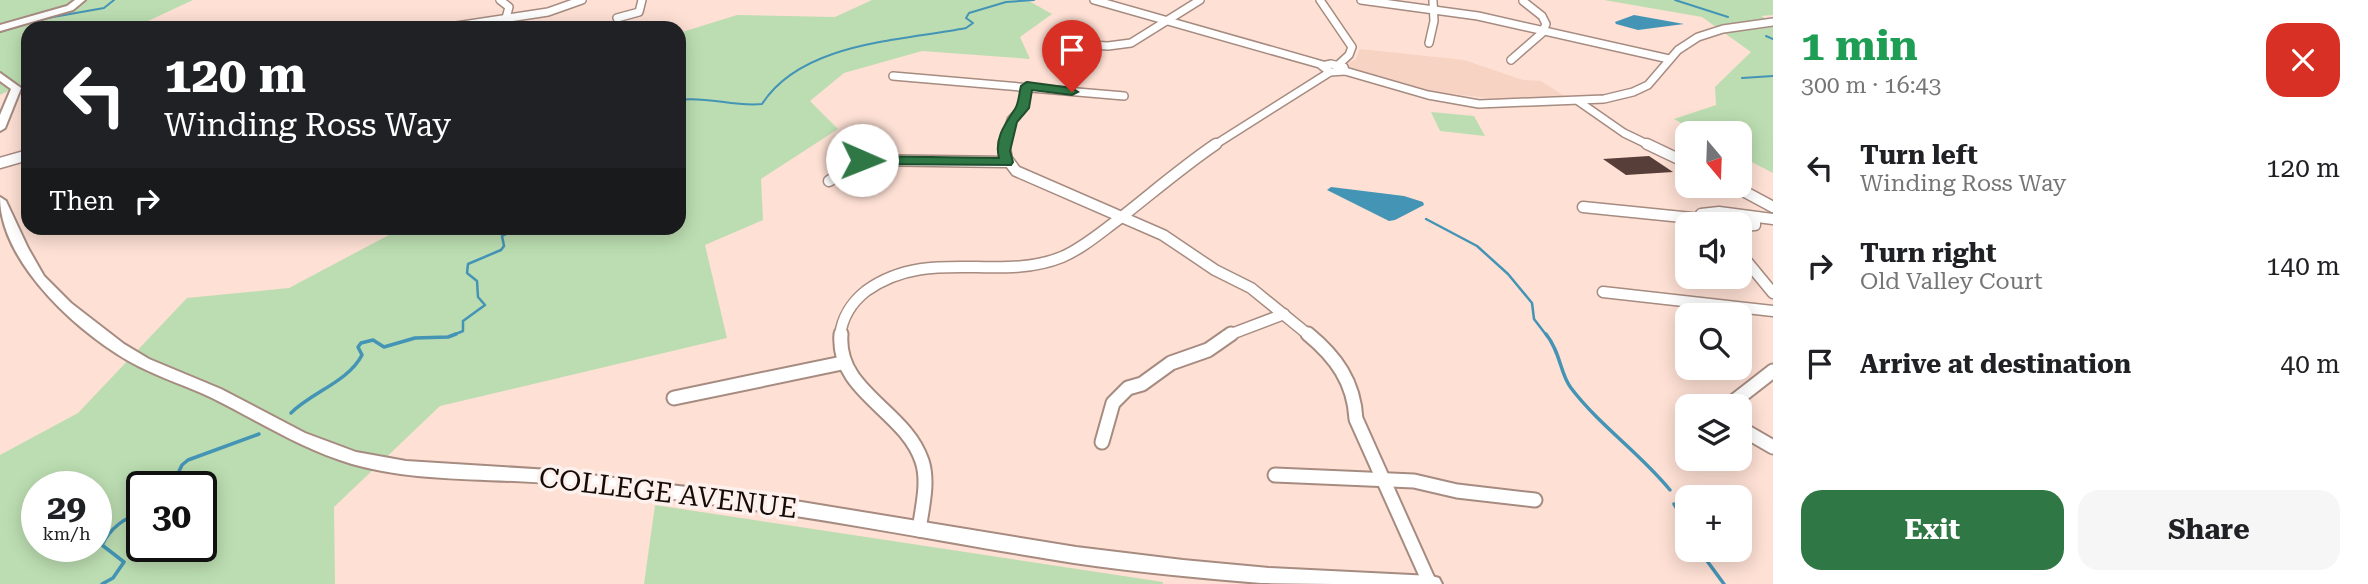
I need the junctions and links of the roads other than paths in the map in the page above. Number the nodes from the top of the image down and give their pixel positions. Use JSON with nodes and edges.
{"nodes":[{"id":1,"x":81,"y":0,"type":"edge"},
{"id":2,"x":500,"y":0,"type":"edge"},
{"id":3,"x":582,"y":0,"type":"edge"},
{"id":4,"x":642,"y":0,"type":"edge"},
{"id":5,"x":1094,"y":0,"type":"edge"},
{"id":6,"x":1200,"y":0,"type":"edge"},
{"id":7,"x":1320,"y":0,"type":"edge"},
{"id":8,"x":1362,"y":0,"type":"edge"},
{"id":9,"x":1523,"y":1,"type":"edge"},
{"id":10,"x":1433,"y":4,"type":"edge"},
{"id":11,"x":506,"y":18,"type":"junction"},
{"id":12,"x":617,"y":18,"type":"dead end"},
{"id":13,"x":1166,"y":20,"type":"junction"},
{"id":14,"x":24,"y":21,"type":"edge"},
{"id":15,"x":474,"y":21,"type":"edge"},
{"id":16,"x":21,"y":22,"type":"edge"},
{"id":17,"x":1773,"y":22,"type":"edge"},
{"id":18,"x":0,"y":28,"type":"edge"},
{"id":19,"x":1545,"y":28,"type":"junction"},
{"id":20,"x":1429,"y":43,"type":"dead end"},
{"id":21,"x":1069,"y":44,"type":"dead end"},
{"id":22,"x":1669,"y":59,"type":"junction"},
{"id":23,"x":1511,"y":60,"type":"dead end"},
{"id":24,"x":1342,"y":68,"type":"junction"},
{"id":25,"x":1326,"y":69,"type":"junction"},
{"id":26,"x":0,"y":76,"type":"edge"},
{"id":27,"x":893,"y":76,"type":"dead end"},
{"id":28,"x":1027,"y":86,"type":"junction"},
{"id":29,"x":1124,"y":96,"type":"dead end"},
{"id":30,"x":1578,"y":101,"type":"junction"},
{"id":31,"x":0,"y":128,"type":"edge"},
{"id":32,"x":21,"y":157,"type":"edge"},
{"id":33,"x":1675,"y":157,"type":"edge"},
{"id":34,"x":1006,"y":162,"type":"junction"},
{"id":35,"x":0,"y":163,"type":"edge"},
{"id":36,"x":829,"y":181,"type":"dead end"},
{"id":37,"x":1752,"y":196,"type":"edge"},
{"id":38,"x":0,"y":201,"type":"edge"},
{"id":39,"x":1583,"y":207,"type":"dead end"},
{"id":40,"x":1773,"y":207,"type":"edge"},
{"id":41,"x":1675,"y":216,"type":"edge"},
{"id":42,"x":1120,"y":218,"type":"junction"},
{"id":43,"x":1752,"y":218,"type":"edge"},
{"id":44,"x":1755,"y":219,"type":"junction"},
{"id":45,"x":1773,"y":219,"type":"edge"},
{"id":46,"x":1752,"y":225,"type":"edge"},
{"id":47,"x":1752,"y":268,"type":"edge"},
{"id":48,"x":1603,"y":292,"type":"dead end"},
{"id":49,"x":1773,"y":293,"type":"edge"},
{"id":50,"x":1768,"y":310,"type":"edge"},
{"id":51,"x":1284,"y":314,"type":"junction"},
{"id":52,"x":1773,"y":323,"type":"edge"},
{"id":53,"x":842,"y":363,"type":"junction"},
{"id":54,"x":1773,"y":371,"type":"edge"},
{"id":55,"x":1743,"y":394,"type":"edge"},
{"id":56,"x":674,"y":398,"type":"dead end"},
{"id":57,"x":1752,"y":435,"type":"edge"},
{"id":58,"x":1102,"y":442,"type":"dead end"},
{"id":59,"x":1773,"y":447,"type":"edge"},
{"id":60,"x":1275,"y":475,"type":"dead end"},
{"id":61,"x":1382,"y":480,"type":"junction"},
{"id":62,"x":1535,"y":500,"type":"dead end"},
{"id":63,"x":919,"y":530,"type":"junction"},
{"id":64,"x":1431,"y":584,"type":"edge"}],
"edges":[{"from":1,"to":14,"type":"street"},
{"from":2,"to":11,"type":"street"},
{"from":3,"to":11,"type":"street"},
{"from":4,"to":12,"type":"street"},
{"from":5,"to":13,"type":"street"},
{"from":6,"to":13,"type":"street"},
{"from":7,"to":24,"type":"street"},
{"from":8,"to":10,"type":"street"},
{"from":9,"to":19,"type":"street"},
{"from":10,"to":19,"type":"street"},
{"from":10,"to":20,"type":"street"},
{"from":11,"to":15,"type":"street"},
{"from":13,"to":21,"type":"street"},
{"from":13,"to":25,"type":"street"},
{"from":16,"to":18,"type":"street"},
{"from":17,"to":22,"type":"street"},
{"from":19,"to":22,"type":"street"},
{"from":19,"to":23,"type":"street"},
{"from":22,"to":30,"type":"street"},
{"from":24,"to":25,"type":"street"},
{"from":24,"to":30,"type":"street"},
{"from":25,"to":42,"type":"street"},
{"from":26,"to":31,"type":"street"},
{"from":27,"to":28,"type":"street"},
{"from":28,"to":29,"type":"street"},
{"from":28,"to":34,"type":"street"},
{"from":30,"to":33,"type":"street"},
{"from":32,"to":35,"type":"street"},
{"from":34,"to":36,"type":"street"},
{"from":34,"to":42,"type":"street"},
{"from":37,"to":40,"type":"street"},
{"from":38,"to":63,"type":"street","name":"COLLEGE AVENUE"},
{"from":39,"to":41,"type":"street"},
{"from":42,"to":51,"type":"street"},
{"from":42,"to":53,"type":"street"},
{"from":43,"to":44,"type":"street"},
{"from":44,"to":45,"type":"street"},
{"from":44,"to":46,"type":"street"},
{"from":47,"to":49,"type":"street"},
{"from":48,"to":50,"type":"street"},
{"from":50,"to":52,"type":"street"},
{"from":51,"to":58,"type":"street"},
{"from":51,"to":61,"type":"street"},
{"from":53,"to":56,"type":"street"},
{"from":53,"to":63,"type":"street"},
{"from":54,"to":55,"type":"street"},
{"from":57,"to":59,"type":"street"},
{"from":60,"to":61,"type":"street"},
{"from":61,"to":62,"type":"street"},
{"from":61,"to":64,"type":"street"},
{"from":63,"to":64,"type":"street","name":"COLLEGE AVENUE"}]}
